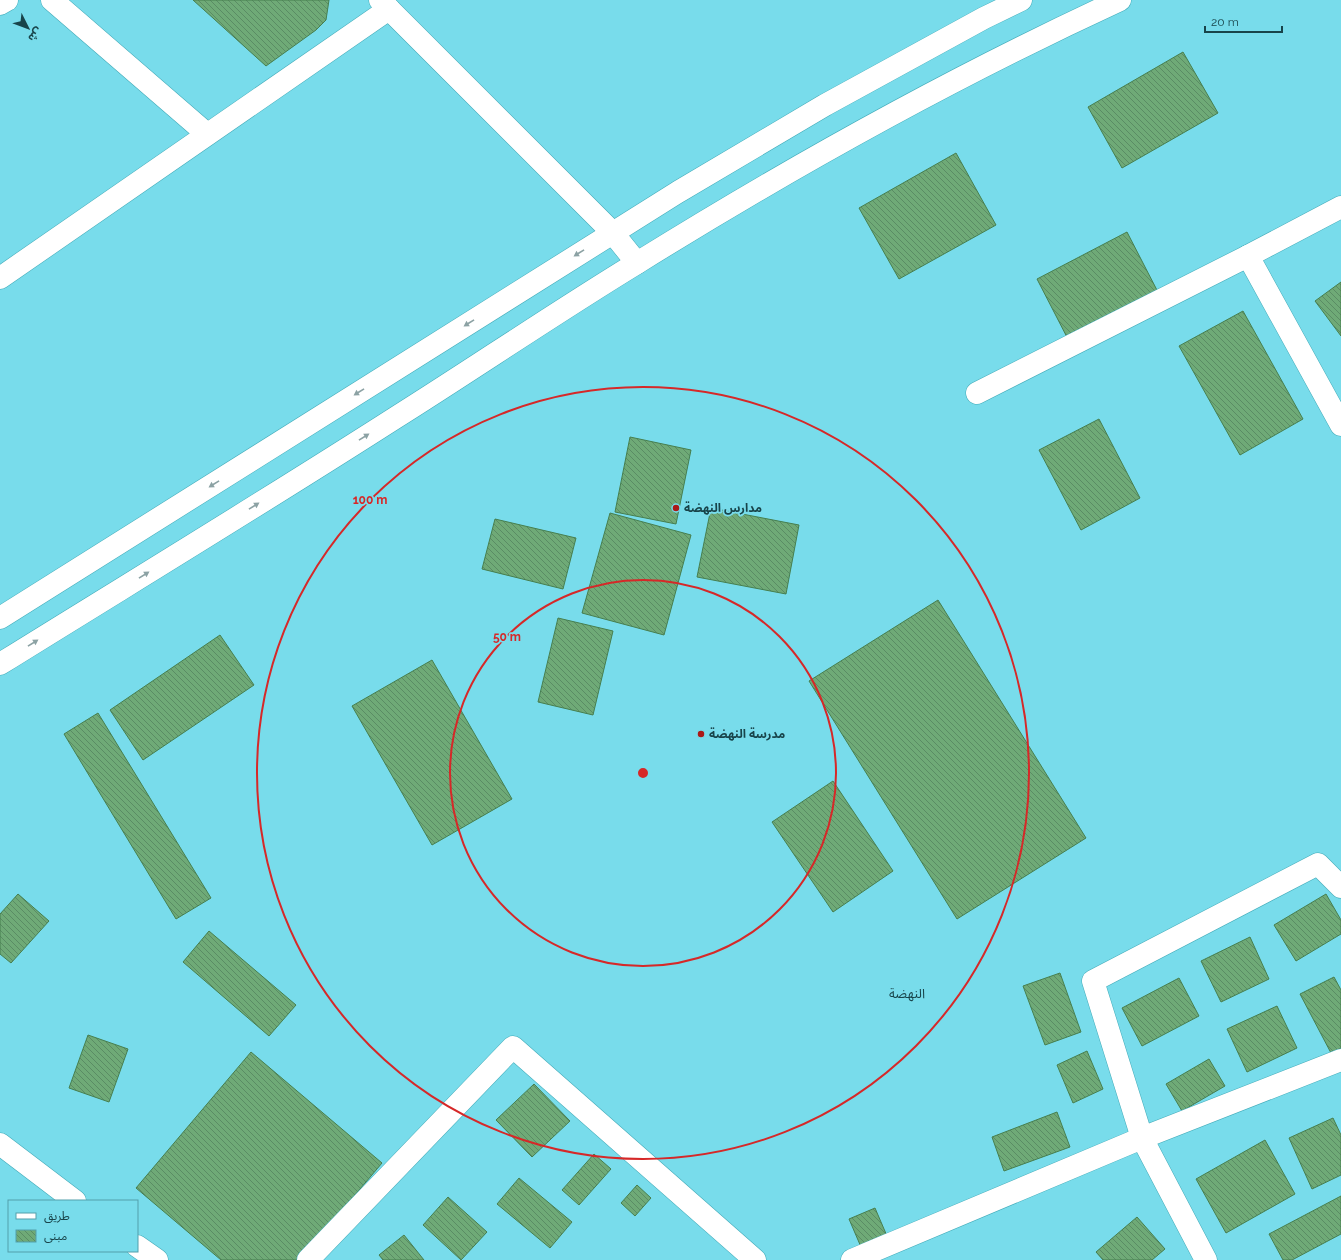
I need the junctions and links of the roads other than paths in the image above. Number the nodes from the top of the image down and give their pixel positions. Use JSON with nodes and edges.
{"nodes":[{"id":1,"x":7,"y":0,"type":"edge"},
{"id":2,"x":52,"y":0,"type":"edge"},
{"id":3,"x":1021,"y":0,"type":"edge"},
{"id":4,"x":1120,"y":0,"type":"edge"},
{"id":5,"x":0,"y":4,"type":"edge"},
{"id":6,"x":384,"y":5,"type":"edge"},
{"id":7,"x":207,"y":134,"type":"junction"},
{"id":8,"x":1341,"y":207,"type":"edge"},
{"id":9,"x":612,"y":232,"type":"junction"},
{"id":10,"x":1248,"y":256,"type":"junction"},
{"id":11,"x":637,"y":263,"type":"junction"},
{"id":12,"x":0,"y":278,"type":"edge"},
{"id":13,"x":977,"y":393,"type":"dead end"},
{"id":14,"x":1341,"y":426,"type":"edge"},
{"id":15,"x":0,"y":618,"type":"edge"},
{"id":16,"x":0,"y":664,"type":"edge"},
{"id":17,"x":1341,"y":887,"type":"edge"},
{"id":18,"x":1341,"y":1060,"type":"edge"},
{"id":19,"x":1142,"y":1138,"type":"junction"},
{"id":20,"x":0,"y":1144,"type":"edge"},
{"id":21,"x":74,"y":1200,"type":"edge"},
{"id":22,"x":138,"y":1247,"type":"edge"},
{"id":23,"x":157,"y":1260,"type":"edge"},
{"id":24,"x":308,"y":1260,"type":"edge"},
{"id":25,"x":755,"y":1260,"type":"edge"},
{"id":26,"x":852,"y":1260,"type":"edge"},
{"id":27,"x":1206,"y":1260,"type":"edge"}],
"edges":[{"from":1,"to":5,"type":"street"},
{"from":2,"to":7,"type":"street"},
{"from":3,"to":9,"type":"street"},
{"from":4,"to":11,"type":"street"},
{"from":6,"to":7,"type":"street"},
{"from":6,"to":9,"type":"street"},
{"from":7,"to":12,"type":"street"},
{"from":8,"to":10,"type":"street"},
{"from":9,"to":11,"type":"street"},
{"from":9,"to":15,"type":"street","one_way":true},
{"from":10,"to":13,"type":"street"},
{"from":10,"to":14,"type":"street"},
{"from":16,"to":11,"type":"street","one_way":true},
{"from":17,"to":19,"type":"street"},
{"from":18,"to":19,"type":"street"},
{"from":19,"to":26,"type":"street"},
{"from":19,"to":27,"type":"street"},
{"from":20,"to":21,"type":"street"},
{"from":22,"to":23,"type":"street"},
{"from":24,"to":25,"type":"street"}]}
